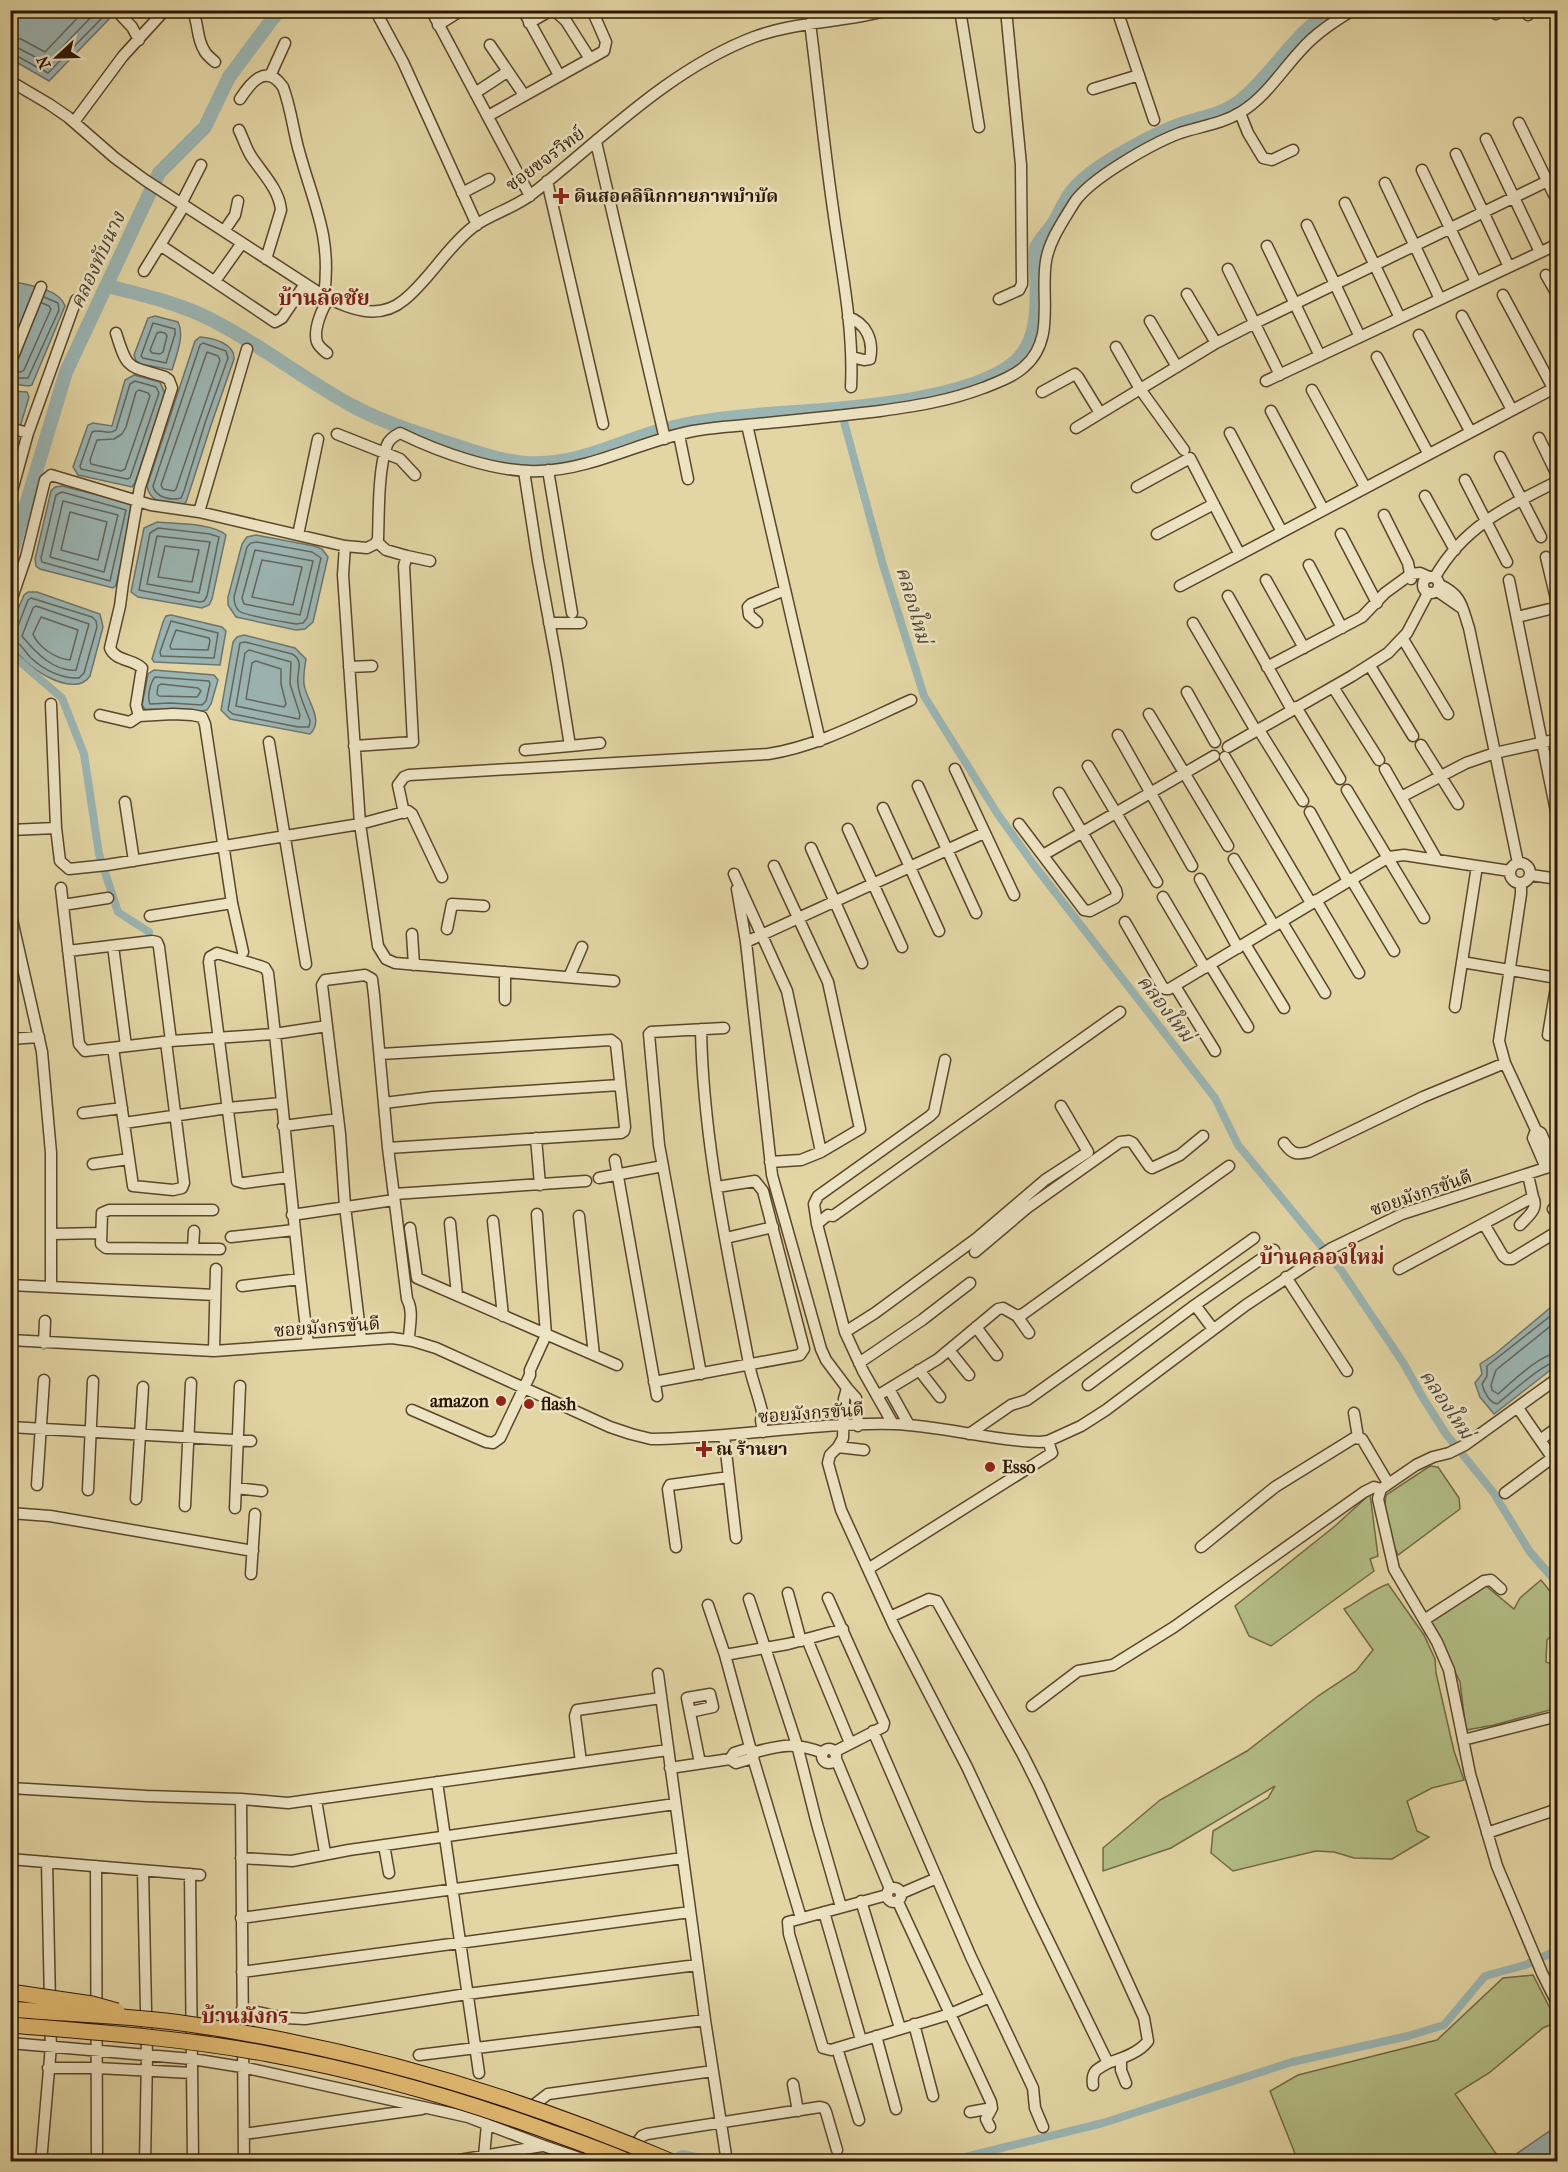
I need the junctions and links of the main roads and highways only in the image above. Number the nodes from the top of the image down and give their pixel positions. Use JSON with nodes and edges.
{"nodes":[{"id":1,"x":10,"y":1992,"type":"edge"},
{"id":2,"x":10,"y":2009,"type":"edge"},
{"id":3,"x":137,"y":2019,"type":"junction"},
{"id":4,"x":10,"y":2025,"type":"edge"},
{"id":5,"x":628,"y":2162,"type":"edge"},
{"id":6,"x":672,"y":2162,"type":"edge"}],
"edges":[{"from":1,"to":3,"type":"highway","bridge":true},
{"from":2,"to":3,"type":"highway","bridge":true},
{"from":3,"to":6,"type":"highway","bridge":true},
{"from":4,"to":5,"type":"highway","bridge":true}]}
